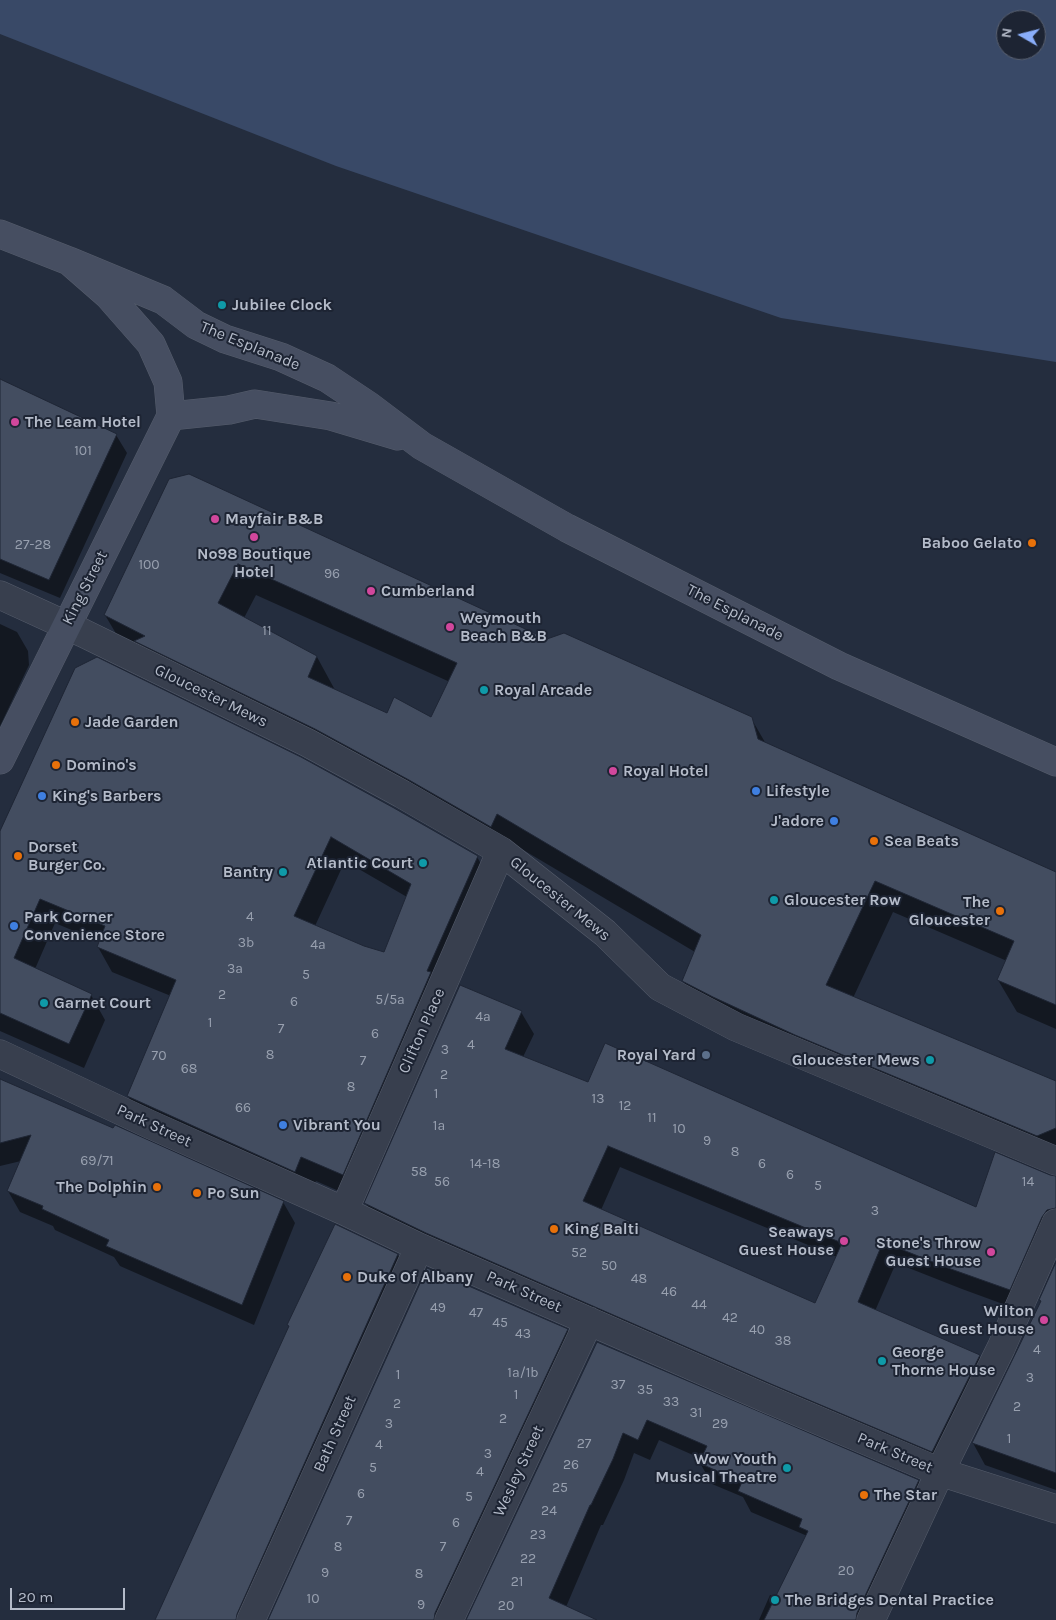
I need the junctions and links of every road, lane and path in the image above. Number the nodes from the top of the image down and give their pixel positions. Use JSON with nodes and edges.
{"nodes":[{"id":1,"x":0,"y":234,"type":"edge"},
{"id":2,"x":69,"y":261,"type":"junction"},
{"id":3,"x":171,"y":416,"type":"junction"},
{"id":4,"x":422,"y":446,"type":"junction"},
{"id":5,"x":0,"y":595,"type":"edge"},
{"id":6,"x":66,"y":625,"type":"junction"},
{"id":7,"x":0,"y":760,"type":"edge"},
{"id":8,"x":1056,"y":762,"type":"edge"},
{"id":9,"x":501,"y":852,"type":"junction"},
{"id":10,"x":0,"y":1054,"type":"edge"},
{"id":11,"x":1056,"y":1161,"type":"edge"},
{"id":12,"x":344,"y":1211,"type":"junction"},
{"id":13,"x":1056,"y":1223,"type":"edge"},
{"id":14,"x":419,"y":1247,"type":"junction"},
{"id":15,"x":589,"y":1321,"type":"junction"},
{"id":16,"x":940,"y":1472,"type":"junction"},
{"id":17,"x":1056,"y":1509,"type":"edge"},
{"id":18,"x":251,"y":1620,"type":"edge"},
{"id":19,"x":449,"y":1620,"type":"edge"},
{"id":20,"x":871,"y":1620,"type":"edge"}],
"edges":[{"from":1,"to":2,"type":"street","name":"The Esplanade"},
{"from":2,"to":3,"type":"street"},
{"from":2,"to":4,"type":"street","name":"The Esplanade"},
{"from":3,"to":4,"type":"street","name":"The Esplanade"},
{"from":3,"to":6,"type":"street","name":"King Street"},
{"from":4,"to":8,"type":"street","name":"The Esplanade"},
{"from":5,"to":6,"type":"street","name":"Gloucester Mews"},
{"from":6,"to":7,"type":"street","name":"King Street"},
{"from":6,"to":9,"type":"street","name":"Gloucester Mews"},
{"from":9,"to":11,"type":"street","name":"Gloucester Mews"},
{"from":9,"to":12,"type":"street","name":"Clifton Place"},
{"from":10,"to":12,"type":"street","name":"Park Street"},
{"from":12,"to":14,"type":"street","name":"Park Street"},
{"from":13,"to":16,"type":"street"},
{"from":14,"to":15,"type":"street","name":"Park Street"},
{"from":14,"to":18,"type":"street","name":"Bath Street"},
{"from":15,"to":16,"type":"street","name":"Park Street"},
{"from":15,"to":19,"type":"street","name":"Wesley Street"},
{"from":16,"to":17,"type":"street","name":"Park Street"},
{"from":16,"to":20,"type":"street"}]}
